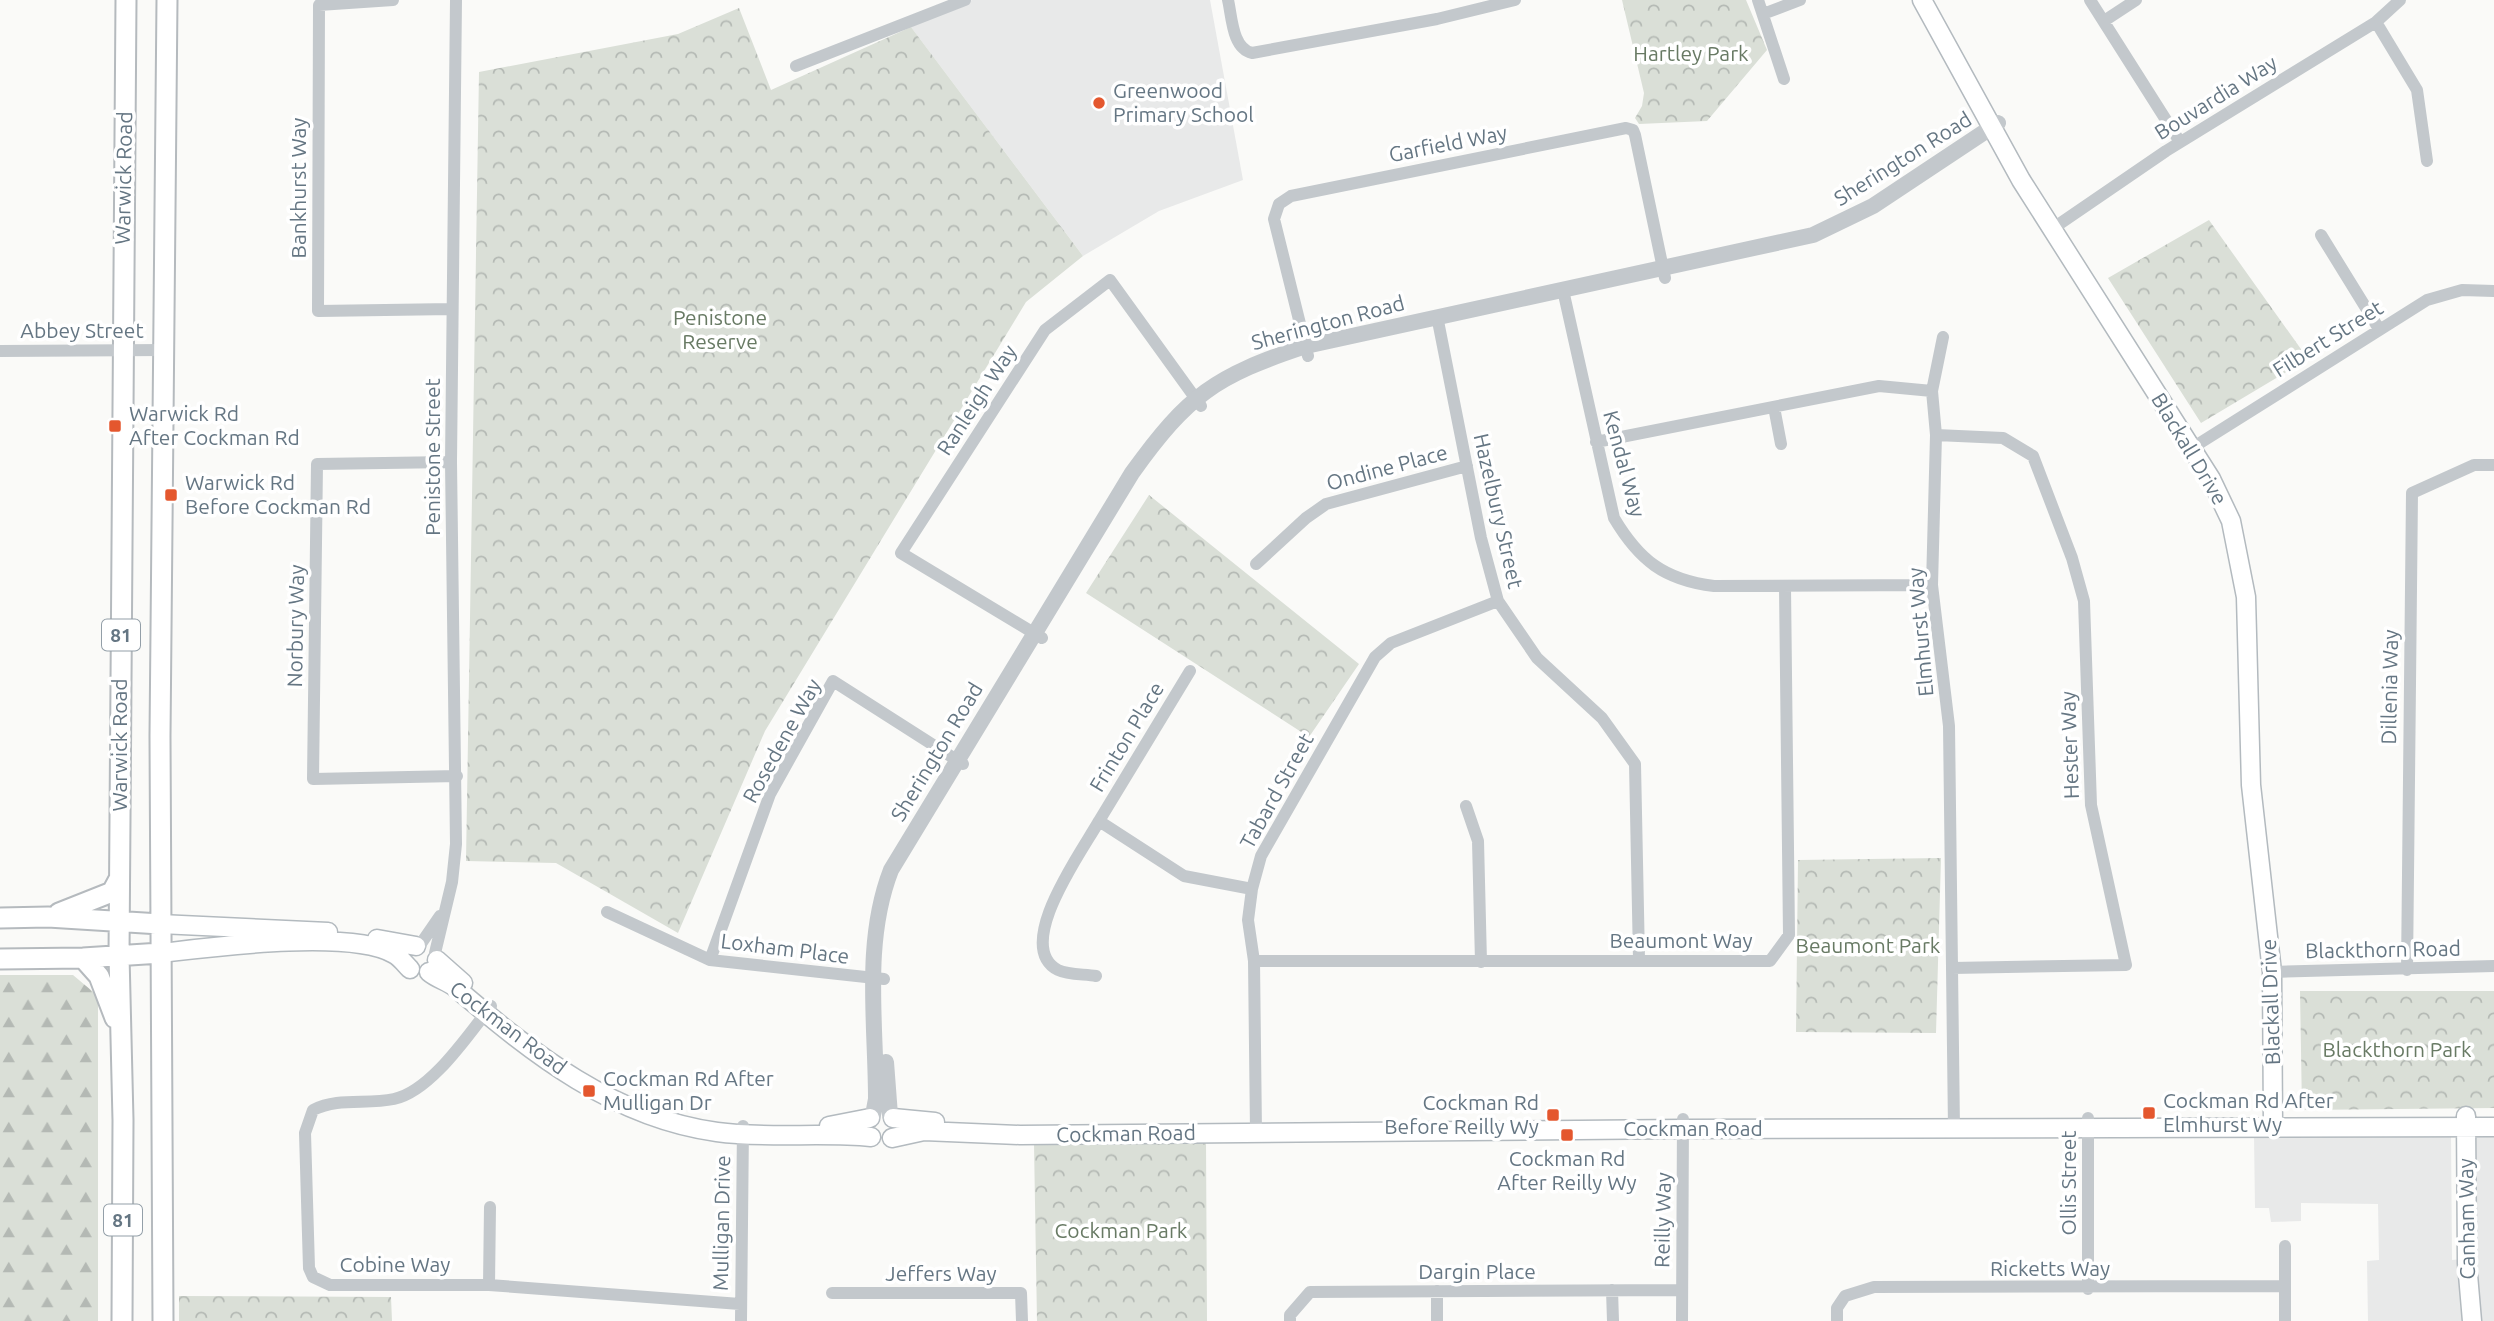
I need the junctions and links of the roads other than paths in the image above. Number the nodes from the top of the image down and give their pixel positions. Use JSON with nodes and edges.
{"nodes":[{"id":1,"x":126,"y":0,"type":"edge"},
{"id":2,"x":167,"y":0,"type":"edge"},
{"id":3,"x":393,"y":0,"type":"edge"},
{"id":4,"x":456,"y":0,"type":"edge"},
{"id":5,"x":965,"y":0,"type":"edge"},
{"id":6,"x":1228,"y":0,"type":"edge"},
{"id":7,"x":1515,"y":0,"type":"edge"},
{"id":8,"x":1758,"y":0,"type":"edge"},
{"id":9,"x":1800,"y":0,"type":"edge"},
{"id":10,"x":1922,"y":0,"type":"edge"},
{"id":11,"x":1934,"y":0,"type":"edge"},
{"id":12,"x":2090,"y":0,"type":"edge"},
{"id":13,"x":2136,"y":0,"type":"edge"},
{"id":14,"x":2400,"y":0,"type":"edge"},
{"id":15,"x":1763,"y":14,"type":"junction"},
{"id":16,"x":2104,"y":21,"type":"junction"},
{"id":17,"x":2376,"y":22,"type":"junction"},
{"id":18,"x":796,"y":66,"type":"dead end"},
{"id":19,"x":1784,"y":79,"type":"dead end"},
{"id":20,"x":1997,"y":130,"type":"junction"},
{"id":21,"x":2180,"y":142,"type":"junction"},
{"id":22,"x":2427,"y":161,"type":"dead end"},
{"id":23,"x":2055,"y":227,"type":"junction"},
{"id":24,"x":2321,"y":235,"type":"dead end"},
{"id":25,"x":1664,"y":273,"type":"junction"},
{"id":26,"x":2494,"y":291,"type":"edge"},
{"id":27,"x":1564,"y":296,"type":"junction"},
{"id":28,"x":453,"y":309,"type":"junction"},
{"id":29,"x":1438,"y":321,"type":"junction"},
{"id":30,"x":2379,"y":329,"type":"junction"},
{"id":31,"x":1943,"y":337,"type":"dead end"},
{"id":32,"x":122,"y":350,"type":"junction"},
{"id":33,"x":164,"y":350,"type":"junction"},
{"id":34,"x":0,"y":351,"type":"edge"},
{"id":35,"x":1307,"y":351,"type":"junction"},
{"id":36,"x":1932,"y":391,"type":"junction"},
{"id":37,"x":1198,"y":402,"type":"junction"},
{"id":38,"x":1773,"y":407,"type":"junction"},
{"id":39,"x":1936,"y":435,"type":"junction"},
{"id":40,"x":1596,"y":442,"type":"junction"},
{"id":41,"x":1781,"y":444,"type":"dead end"},
{"id":42,"x":2196,"y":445,"type":"junction"},
{"id":43,"x":451,"y":462,"type":"junction"},
{"id":44,"x":2494,"y":465,"type":"edge"},
{"id":45,"x":1467,"y":466,"type":"junction"},
{"id":46,"x":1256,"y":564,"type":"dead end"},
{"id":47,"x":1932,"y":585,"type":"junction"},
{"id":48,"x":1785,"y":587,"type":"junction"},
{"id":49,"x":1498,"y":601,"type":"junction"},
{"id":50,"x":1038,"y":636,"type":"junction"},
{"id":51,"x":1190,"y":671,"type":"dead end"},
{"id":52,"x":960,"y":762,"type":"junction"},
{"id":53,"x":457,"y":776,"type":"junction"},
{"id":54,"x":1466,"y":806,"type":"dead end"},
{"id":55,"x":1099,"y":821,"type":"junction"},
{"id":56,"x":119,"y":879,"type":"junction"},
{"id":57,"x":1252,"y":888,"type":"junction"},
{"id":58,"x":607,"y":912,"type":"dead end"},
{"id":59,"x":48,"y":917,"type":"junction"},
{"id":60,"x":0,"y":918,"type":"edge"},
{"id":61,"x":119,"y":920,"type":"junction"},
{"id":62,"x":160,"y":924,"type":"junction"},
{"id":63,"x":161,"y":953,"type":"junction"},
{"id":64,"x":119,"y":955,"type":"junction"},
{"id":65,"x":427,"y":955,"type":"junction"},
{"id":66,"x":83,"y":958,"type":"junction"},
{"id":67,"x":0,"y":959,"type":"edge"},
{"id":68,"x":1639,"y":959,"type":"junction"},
{"id":69,"x":710,"y":960,"type":"junction"},
{"id":70,"x":1254,"y":961,"type":"junction"},
{"id":71,"x":1480,"y":962,"type":"junction"},
{"id":72,"x":2494,"y":966,"type":"edge"},
{"id":73,"x":1952,"y":968,"type":"junction"},
{"id":74,"x":2407,"y":970,"type":"junction"},
{"id":75,"x":2276,"y":972,"type":"junction"},
{"id":76,"x":1096,"y":976,"type":"dead end"},
{"id":77,"x":879,"y":979,"type":"junction"},
{"id":78,"x":488,"y":1010,"type":"junction"},
{"id":79,"x":119,"y":1029,"type":"junction"},
{"id":80,"x":2494,"y":1116,"type":"edge"},
{"id":81,"x":881,"y":1117,"type":"junction"},
{"id":82,"x":2460,"y":1121,"type":"junction"},
{"id":83,"x":2280,"y":1122,"type":"junction"},
{"id":84,"x":1683,"y":1124,"type":"junction"},
{"id":85,"x":1954,"y":1124,"type":"junction"},
{"id":86,"x":2088,"y":1124,"type":"junction"},
{"id":87,"x":1256,"y":1127,"type":"junction"},
{"id":88,"x":2494,"y":1127,"type":"edge"},
{"id":89,"x":743,"y":1130,"type":"junction"},
{"id":90,"x":871,"y":1137,"type":"junction"},
{"id":91,"x":892,"y":1138,"type":"junction"},
{"id":92,"x":489,"y":1207,"type":"dead end"},
{"id":93,"x":2285,"y":1247,"type":"dead end"},
{"id":94,"x":489,"y":1285,"type":"junction"},
{"id":95,"x":2285,"y":1286,"type":"junction"},
{"id":96,"x":2088,"y":1289,"type":"junction"},
{"id":97,"x":1612,"y":1290,"type":"junction"},
{"id":98,"x":1682,"y":1290,"type":"junction"},
{"id":99,"x":1437,"y":1291,"type":"junction"},
{"id":100,"x":832,"y":1293,"type":"dead end"},
{"id":101,"x":740,"y":1304,"type":"junction"},
{"id":102,"x":122,"y":1321,"type":"edge"},
{"id":103,"x":163,"y":1321,"type":"edge"},
{"id":104,"x":741,"y":1321,"type":"edge"},
{"id":105,"x":1022,"y":1321,"type":"edge"},
{"id":106,"x":1290,"y":1321,"type":"edge"},
{"id":107,"x":1437,"y":1321,"type":"edge"},
{"id":108,"x":1613,"y":1321,"type":"edge"},
{"id":109,"x":1682,"y":1321,"type":"edge"},
{"id":110,"x":1837,"y":1321,"type":"edge"},
{"id":111,"x":2285,"y":1321,"type":"edge"},
{"id":112,"x":2462,"y":1321,"type":"edge"},
{"id":113,"x":2472,"y":1321,"type":"edge"}],
"edges":[{"from":1,"to":32,"type":"main road","name":"Warwick Road","number":"81"},
{"from":2,"to":33,"type":"main road","name":"Warwick Road","number":"81"},
{"from":3,"to":28,"type":"street","name":"Bankhurst Way"},
{"from":4,"to":28,"type":"street","name":"Penistone Street"},
{"from":5,"to":18,"type":"street"},
{"from":6,"to":7,"type":"street"},
{"from":8,"to":15,"type":"street"},
{"from":9,"to":15,"type":"street"},
{"from":10,"to":20,"type":"main road","name":"Blackall Drive"},
{"from":11,"to":20,"type":"main road","name":"Blackall Drive"},
{"from":12,"to":16,"type":"street"},
{"from":13,"to":16,"type":"street"},
{"from":14,"to":17,"type":"street","name":"Bouvardia Way"},
{"from":15,"to":19,"type":"street"},
{"from":16,"to":21,"type":"street"},
{"from":17,"to":21,"type":"street","name":"Bouvardia Way"},
{"from":17,"to":22,"type":"street"},
{"from":20,"to":23,"type":"main road","name":"Blackall Drive"},
{"from":20,"to":25,"type":"street","name":"Sherington Road"},
{"from":21,"to":23,"type":"street","name":"Bouvardia Way"},
{"from":23,"to":42,"type":"main road","name":"Blackall Drive"},
{"from":24,"to":30,"type":"street"},
{"from":25,"to":27,"type":"street","name":"Sherington Road"},
{"from":25,"to":35,"type":"street","name":"Garfield Way"},
{"from":26,"to":30,"type":"street","name":"Filbert Street"},
{"from":27,"to":29,"type":"street","name":"Sherington Road"},
{"from":27,"to":40,"type":"street","name":"Kendal Way"},
{"from":28,"to":43,"type":"street","name":"Penistone Street"},
{"from":29,"to":35,"type":"street","name":"Sherington Road"},
{"from":29,"to":45,"type":"street","name":"Hazelbury Street"},
{"from":30,"to":42,"type":"street","name":"Filbert Street"},
{"from":31,"to":36,"type":"street"},
{"from":32,"to":33,"type":"street","name":"Abbey Street"},
{"from":32,"to":34,"type":"street","name":"Abbey Street"},
{"from":32,"to":56,"type":"main road","name":"Warwick Road","number":"81"},
{"from":33,"to":62,"type":"main road","name":"Warwick Road","number":"81"},
{"from":35,"to":37,"type":"street","name":"Sherington Road"},
{"from":36,"to":38,"type":"street"},
{"from":36,"to":39,"type":"street","name":"Elmhurst Way"},
{"from":37,"to":50,"type":"street","name":"Sherington Road"},
{"from":37,"to":50,"type":"street","name":"Ranleigh Way"},
{"from":38,"to":40,"type":"street"},
{"from":38,"to":41,"type":"street"},
{"from":39,"to":47,"type":"street","name":"Elmhurst Way"},
{"from":39,"to":73,"type":"street","name":"Hester Way"},
{"from":40,"to":48,"type":"street","name":"Kendal Way"},
{"from":42,"to":75,"type":"main road","name":"Blackall Drive"},
{"from":43,"to":53,"type":"street","name":"Penistone Street"},
{"from":43,"to":53,"type":"street","name":"Norbury Way"},
{"from":44,"to":74,"type":"street","name":"Dillenia Way"},
{"from":45,"to":46,"type":"street","name":"Ondine Place"},
{"from":45,"to":49,"type":"street","name":"Hazelbury Street"},
{"from":47,"to":48,"type":"street","name":"Kendal Way"},
{"from":47,"to":73,"type":"street","name":"Elmhurst Way"},
{"from":48,"to":68,"type":"street","name":"Beaumont Way"},
{"from":49,"to":57,"type":"street","name":"Tabard Street"},
{"from":49,"to":68,"type":"street","name":"Hazelbury Street"},
{"from":50,"to":52,"type":"street","name":"Sherington Road"},
{"from":51,"to":55,"type":"street","name":"Frinton Place"},
{"from":52,"to":69,"type":"street","name":"Rosedene Way"},
{"from":52,"to":77,"type":"street","name":"Sherington Road"},
{"from":53,"to":65,"type":"street","name":"Penistone Street"},
{"from":54,"to":71,"type":"street"},
{"from":55,"to":57,"type":"street","name":"Frinton Place"},
{"from":55,"to":76,"type":"street"},
{"from":56,"to":59,"type":"main road"},
{"from":56,"to":61,"type":"main road","name":"Warwick Road","number":"81"},
{"from":57,"to":70,"type":"street","name":"Tabard Street"},
{"from":58,"to":69,"type":"street","name":"Loxham Place"},
{"from":59,"to":60,"type":"main road"},
{"from":59,"to":61,"type":"main road"},
{"from":61,"to":62,"type":"main road"},
{"from":61,"to":64,"type":"main road","name":"Warwick Road","number":"81"},
{"from":62,"to":63,"type":"main road","name":"Warwick Road","number":"81"},
{"from":62,"to":65,"type":"main road"},
{"from":63,"to":64,"type":"main road"},
{"from":63,"to":65,"type":"main road"},
{"from":63,"to":103,"type":"main road","name":"Warwick Road","number":"81"},
{"from":64,"to":66,"type":"main road"},
{"from":64,"to":79,"type":"main road","name":"Warwick Road","number":"81"},
{"from":65,"to":78,"type":"main road","name":"Cockman Road"},
{"from":66,"to":67,"type":"main road"},
{"from":66,"to":79,"type":"main road"},
{"from":68,"to":71,"type":"street","name":"Beaumont Way"},
{"from":69,"to":77,"type":"street","name":"Loxham Place"},
{"from":70,"to":71,"type":"street","name":"Beaumont Way"},
{"from":70,"to":87,"type":"street","name":"Tabard Street"},
{"from":72,"to":74,"type":"street","name":"Blackthorn Road"},
{"from":73,"to":85,"type":"street","name":"Elmhurst Way"},
{"from":74,"to":75,"type":"street","name":"Blackthorn Road"},
{"from":75,"to":83,"type":"main road","name":"Blackall Drive"},
{"from":77,"to":81,"type":"street","name":"Sherington Road"},
{"from":78,"to":89,"type":"main road","name":"Cockman Road"},
{"from":78,"to":94,"type":"street","name":"Cobine Way"},
{"from":79,"to":102,"type":"main road","name":"Warwick Road","number":"81"},
{"from":80,"to":82,"type":"main road","name":"Cockman Road"},
{"from":81,"to":87,"type":"main road","name":"Cockman Road"},
{"from":81,"to":89,"type":"main road","name":"Cockman Road"},
{"from":81,"to":90,"type":"main road"},
{"from":81,"to":91,"type":"main road"},
{"from":82,"to":83,"type":"main road","name":"Cockman Road"},
{"from":82,"to":88,"type":"main road","name":"Cockman Road"},
{"from":82,"to":112,"type":"main road","name":"Canham Way"},
{"from":82,"to":113,"type":"main road","name":"Canham Way"},
{"from":83,"to":86,"type":"main road","name":"Cockman Road"},
{"from":84,"to":85,"type":"main road","name":"Cockman Road"},
{"from":84,"to":87,"type":"main road","name":"Cockman Road"},
{"from":84,"to":98,"type":"street","name":"Reilly Way"},
{"from":85,"to":86,"type":"main road","name":"Cockman Road"},
{"from":86,"to":96,"type":"street","name":"Ollis Street"},
{"from":87,"to":91,"type":"main road","name":"Cockman Road"},
{"from":89,"to":90,"type":"main road","name":"Cockman Road"},
{"from":89,"to":101,"type":"street","name":"Mulligan Drive"},
{"from":90,"to":91,"type":"main road"},
{"from":92,"to":94,"type":"street"},
{"from":93,"to":95,"type":"street"},
{"from":94,"to":101,"type":"street","name":"Cobine Way"},
{"from":95,"to":96,"type":"street","name":"Ricketts Way"},
{"from":95,"to":111,"type":"street"},
{"from":96,"to":110,"type":"street","name":"Ricketts Way"},
{"from":97,"to":98,"type":"street","name":"Dargin Place"},
{"from":97,"to":99,"type":"street","name":"Dargin Place"},
{"from":97,"to":108,"type":"street"},
{"from":98,"to":109,"type":"street","name":"Reilly Way"},
{"from":99,"to":106,"type":"street","name":"Dargin Place"},
{"from":99,"to":107,"type":"street"},
{"from":100,"to":105,"type":"street","name":"Jeffers Way"},
{"from":101,"to":104,"type":"street","name":"Mulligan Drive"}]}
